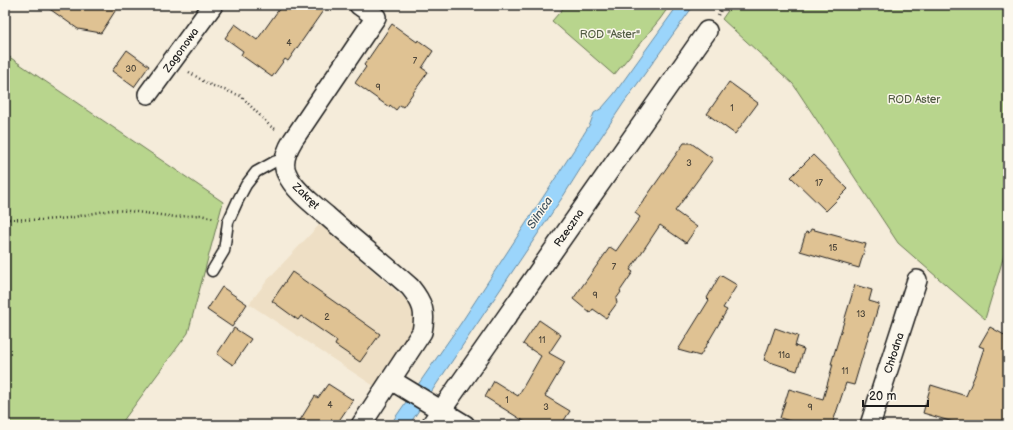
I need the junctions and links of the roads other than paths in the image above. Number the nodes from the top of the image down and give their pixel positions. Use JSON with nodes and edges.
{"nodes":[{"id":1,"x":214,"y":5,"type":"edge"},
{"id":2,"x":359,"y":5,"type":"edge"},
{"id":3,"x":707,"y":31,"type":"dead end"},
{"id":4,"x":148,"y":94,"type":"dead end"},
{"id":5,"x":289,"y":148,"type":"junction"},
{"id":6,"x":212,"y":271,"type":"dead end"},
{"id":7,"x":917,"y":280,"type":"dead end"},
{"id":8,"x":398,"y":384,"type":"junction"},
{"id":9,"x":435,"y":413,"type":"edge"},
{"id":10,"x":361,"y":425,"type":"edge"},
{"id":11,"x":465,"y":425,"type":"edge"},
{"id":12,"x":870,"y":425,"type":"edge"}],
"edges":[{"from":1,"to":4,"type":"street","name":"Zagonowa"},
{"from":2,"to":5,"type":"street"},
{"from":3,"to":9,"type":"street","name":"Rzeczna"},
{"from":5,"to":6,"type":"lane"},
{"from":5,"to":8,"type":"street","name":"Zakręt"},
{"from":7,"to":12,"type":"street","name":"Chłodna"},
{"from":8,"to":9,"type":"street"},
{"from":8,"to":10,"type":"street"},
{"from":9,"to":11,"type":"street"}]}
